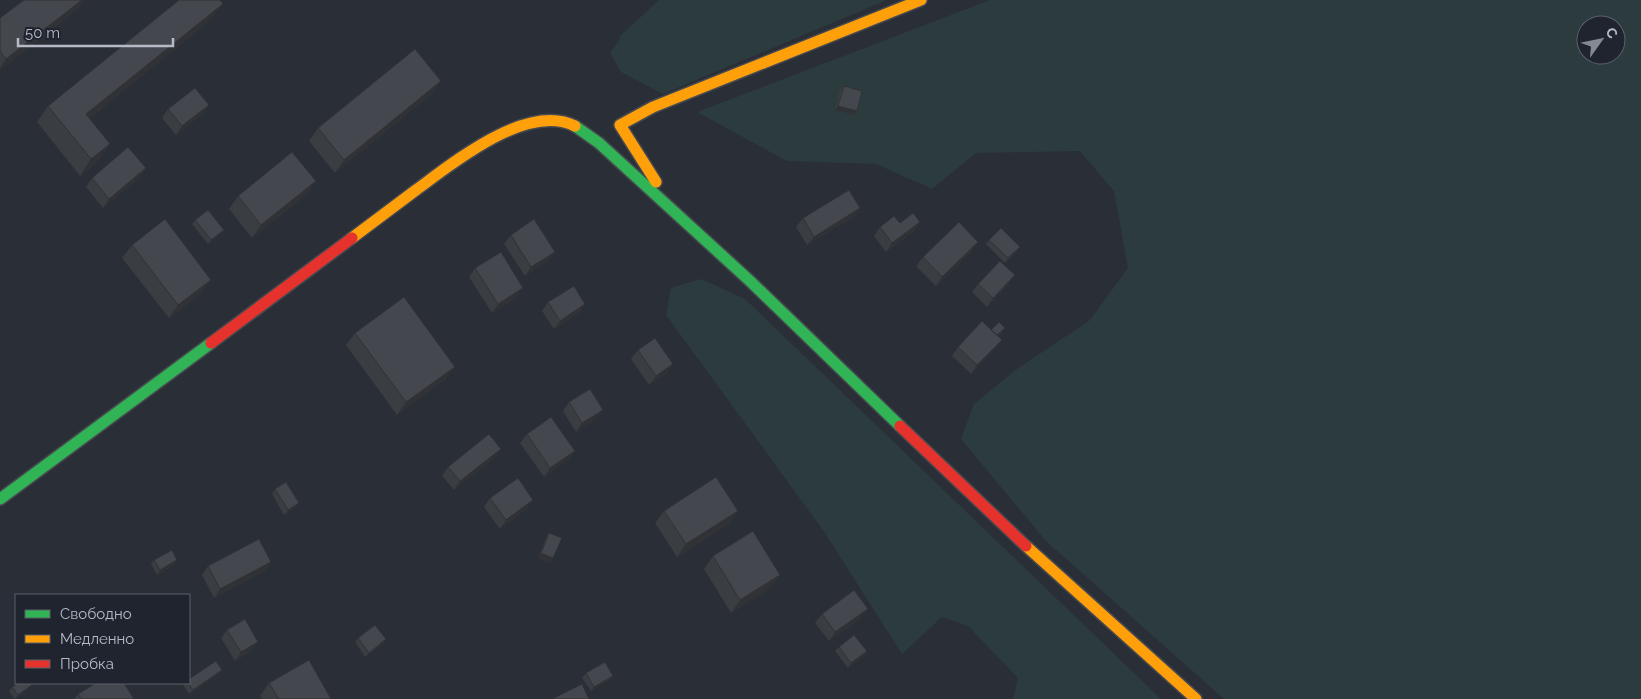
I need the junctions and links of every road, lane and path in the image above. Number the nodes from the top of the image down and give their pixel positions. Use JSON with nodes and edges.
{"nodes":[{"id":1,"x":920,"y":0,"type":"edge"},
{"id":2,"x":676,"y":213,"type":"junction"},
{"id":3,"x":0,"y":499,"type":"edge"},
{"id":4,"x":1196,"y":699,"type":"edge"}],
"edges":[{"from":1,"to":2,"type":"street"},
{"from":2,"to":3,"type":"street"},
{"from":2,"to":4,"type":"street"}]}
